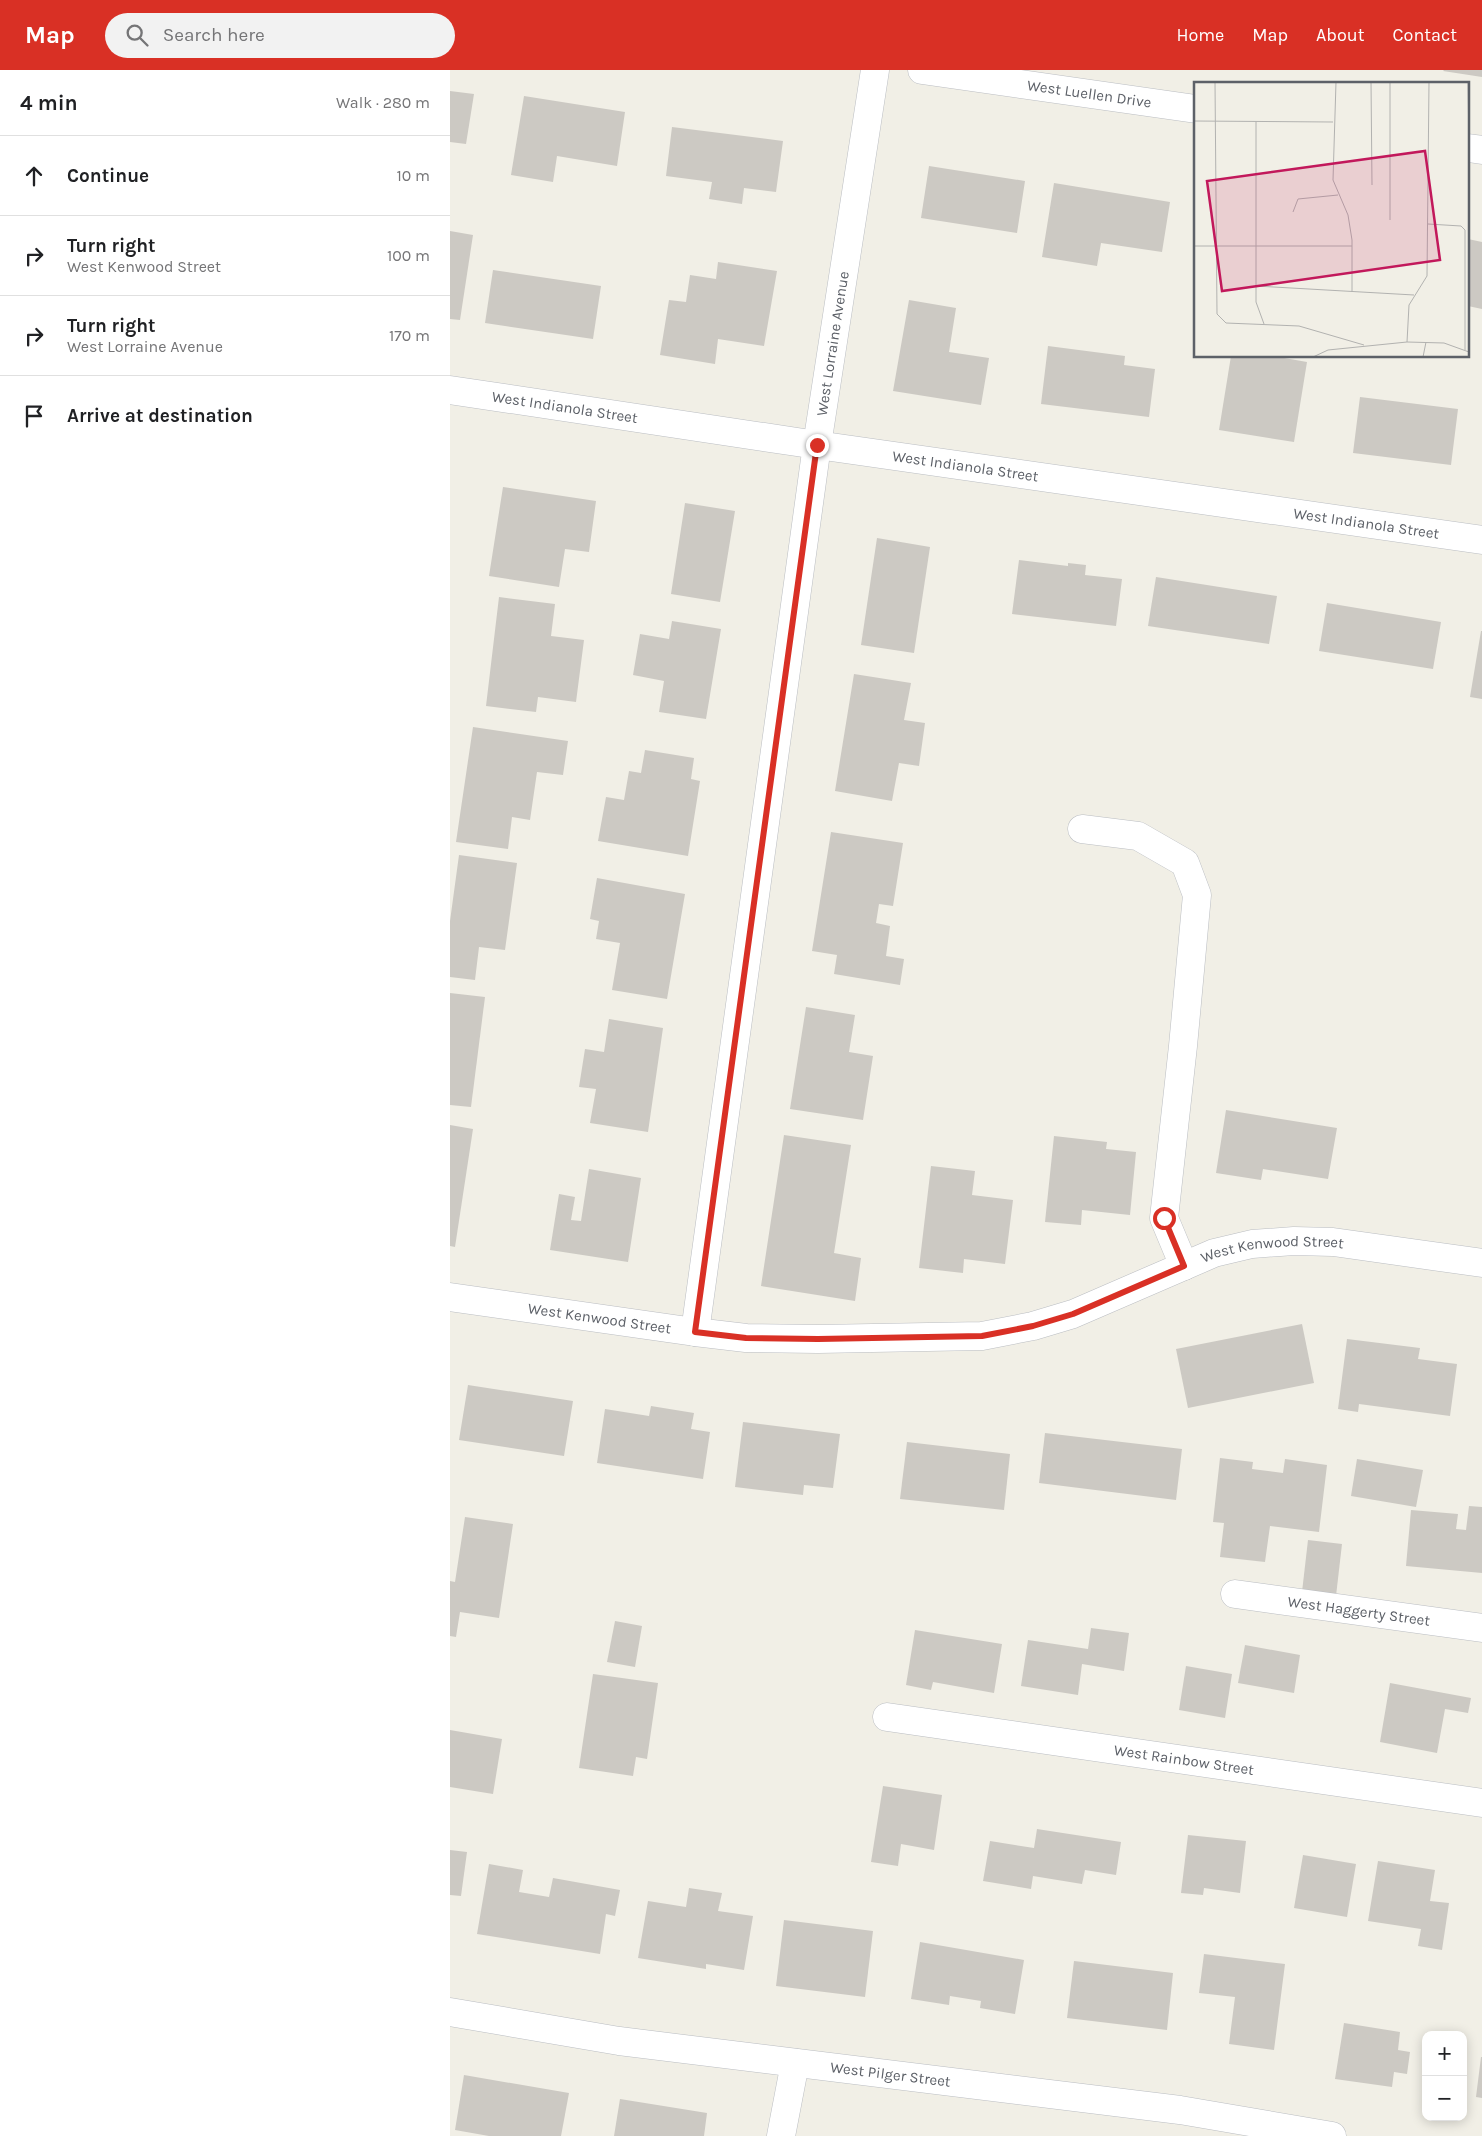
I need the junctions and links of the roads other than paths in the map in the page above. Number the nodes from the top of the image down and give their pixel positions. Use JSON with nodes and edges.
{"nodes":[{"id":1,"x":875,"y":70,"type":"edge"},
{"id":2,"x":922,"y":70,"type":"edge"},
{"id":3,"x":1194,"y":109,"type":"edge"},
{"id":4,"x":1469,"y":148,"type":"edge"},
{"id":5,"x":1482,"y":150,"type":"edge"},
{"id":6,"x":450,"y":390,"type":"edge"},
{"id":7,"x":817,"y":445,"type":"junction"},
{"id":8,"x":1482,"y":540,"type":"edge"},
{"id":9,"x":1082,"y":829,"type":"dead end"},
{"id":10,"x":1482,"y":1263,"type":"edge"},
{"id":11,"x":1184,"y":1266,"type":"junction"},
{"id":12,"x":450,"y":1297,"type":"edge"},
{"id":13,"x":695,"y":1332,"type":"junction"},
{"id":14,"x":1235,"y":1594,"type":"dead end"},
{"id":15,"x":1482,"y":1628,"type":"edge"},
{"id":16,"x":887,"y":1717,"type":"dead end"},
{"id":17,"x":1482,"y":1803,"type":"edge"},
{"id":18,"x":450,"y":2012,"type":"edge"},
{"id":19,"x":795,"y":2063,"type":"junction"},
{"id":20,"x":780,"y":2136,"type":"edge"},
{"id":21,"x":1332,"y":2136,"type":"edge"}],
"edges":[{"from":1,"to":7,"type":"street","name":"West Lorraine Avenue"},
{"from":2,"to":3,"type":"street","name":"West Luellen Drive"},
{"from":4,"to":5,"type":"street"},
{"from":6,"to":7,"type":"street","name":"West Indianola Street"},
{"from":7,"to":8,"type":"street","name":"West Indianola Street"},
{"from":7,"to":13,"type":"street","name":"West Lorraine Avenue"},
{"from":9,"to":11,"type":"street"},
{"from":10,"to":11,"type":"street","name":"West Kenwood Street"},
{"from":11,"to":13,"type":"street","name":"West Kenwood Street"},
{"from":12,"to":13,"type":"street","name":"West Kenwood Street"},
{"from":14,"to":15,"type":"street","name":"West Haggerty Street"},
{"from":16,"to":17,"type":"street","name":"West Rainbow Street"},
{"from":18,"to":19,"type":"street","name":"West Pilger Street"},
{"from":19,"to":20,"type":"street"},
{"from":19,"to":21,"type":"street","name":"West Pilger Street"}]}
